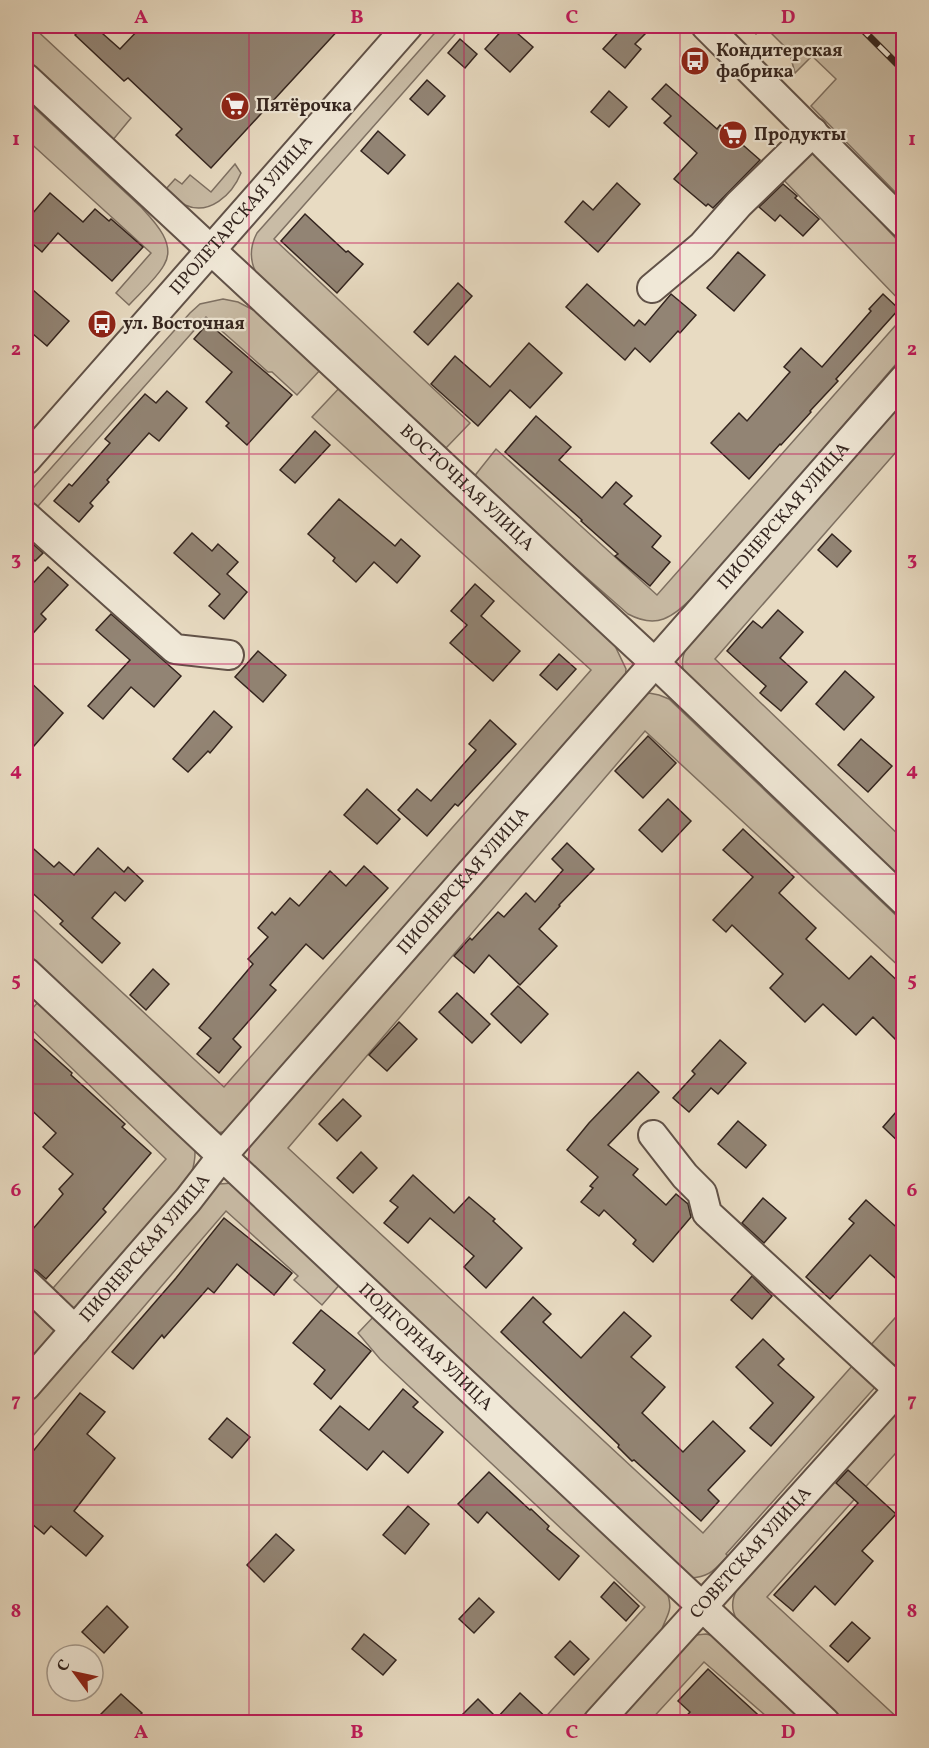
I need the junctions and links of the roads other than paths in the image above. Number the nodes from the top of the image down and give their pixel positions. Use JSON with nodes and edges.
{"nodes":[{"id":1,"x":408,"y":26,"type":"edge"},
{"id":2,"x":706,"y":26,"type":"edge"},
{"id":3,"x":26,"y":78,"type":"edge"},
{"id":4,"x":813,"y":132,"type":"junction"},
{"id":5,"x":903,"y":224,"type":"edge"},
{"id":6,"x":210,"y":250,"type":"junction"},
{"id":7,"x":652,"y":288,"type":"dead end"},
{"id":8,"x":903,"y":379,"type":"edge"},
{"id":9,"x":26,"y":460,"type":"edge"},
{"id":10,"x":26,"y":516,"type":"edge"},
{"id":11,"x":229,"y":655,"type":"dead end"},
{"id":12,"x":655,"y":663,"type":"junction"},
{"id":13,"x":903,"y":901,"type":"edge"},
{"id":14,"x":26,"y":972,"type":"edge"},
{"id":15,"x":653,"y":1135,"type":"dead end"},
{"id":16,"x":222,"y":1156,"type":"junction"},
{"id":17,"x":26,"y":1283,"type":"edge"},
{"id":18,"x":75,"y":1330,"type":"junction"},
{"id":19,"x":26,"y":1386,"type":"edge"},
{"id":20,"x":901,"y":1386,"type":"edge"},
{"id":21,"x":701,"y":1607,"type":"junction"},
{"id":22,"x":598,"y":1722,"type":"edge"},
{"id":23,"x":825,"y":1722,"type":"edge"}],
"edges":[{"from":1,"to":6,"type":"street","name":"ПРОЛЕТАРСКАЯ УЛИЦА"},
{"from":2,"to":4,"type":"street"},
{"from":3,"to":6,"type":"street","name":"ВОСТОЧНАЯ УЛИЦА"},
{"from":4,"to":5,"type":"street"},
{"from":4,"to":7,"type":"street"},
{"from":6,"to":9,"type":"street","name":"ПРОЛЕТАРСКАЯ УЛИЦА"},
{"from":6,"to":12,"type":"street","name":"ВОСТОЧНАЯ УЛИЦА"},
{"from":8,"to":12,"type":"street","name":"ПИОНЕРСКАЯ УЛИЦА"},
{"from":10,"to":11,"type":"street"},
{"from":12,"to":13,"type":"street","name":"ВОСТОЧНАЯ УЛИЦА"},
{"from":12,"to":16,"type":"street","name":"ПИОНЕРСКАЯ УЛИЦА"},
{"from":14,"to":16,"type":"street","name":"ПОДГОРНАЯ УЛИЦА"},
{"from":15,"to":20,"type":"street"},
{"from":16,"to":18,"type":"street","name":"ПИОНЕРСКАЯ УЛИЦА"},
{"from":16,"to":21,"type":"street","name":"ПОДГОРНАЯ УЛИЦА"},
{"from":17,"to":18,"type":"street"},
{"from":18,"to":19,"type":"street","name":"ПИОНЕРСКАЯ УЛИЦА"},
{"from":20,"to":21,"type":"street","name":"СОВЕТСКАЯ УЛИЦА"},
{"from":21,"to":22,"type":"street","name":"СОВЕТСКАЯ УЛИЦА"},
{"from":21,"to":23,"type":"street","name":"ПОДГОРНАЯ УЛИЦА"}]}
